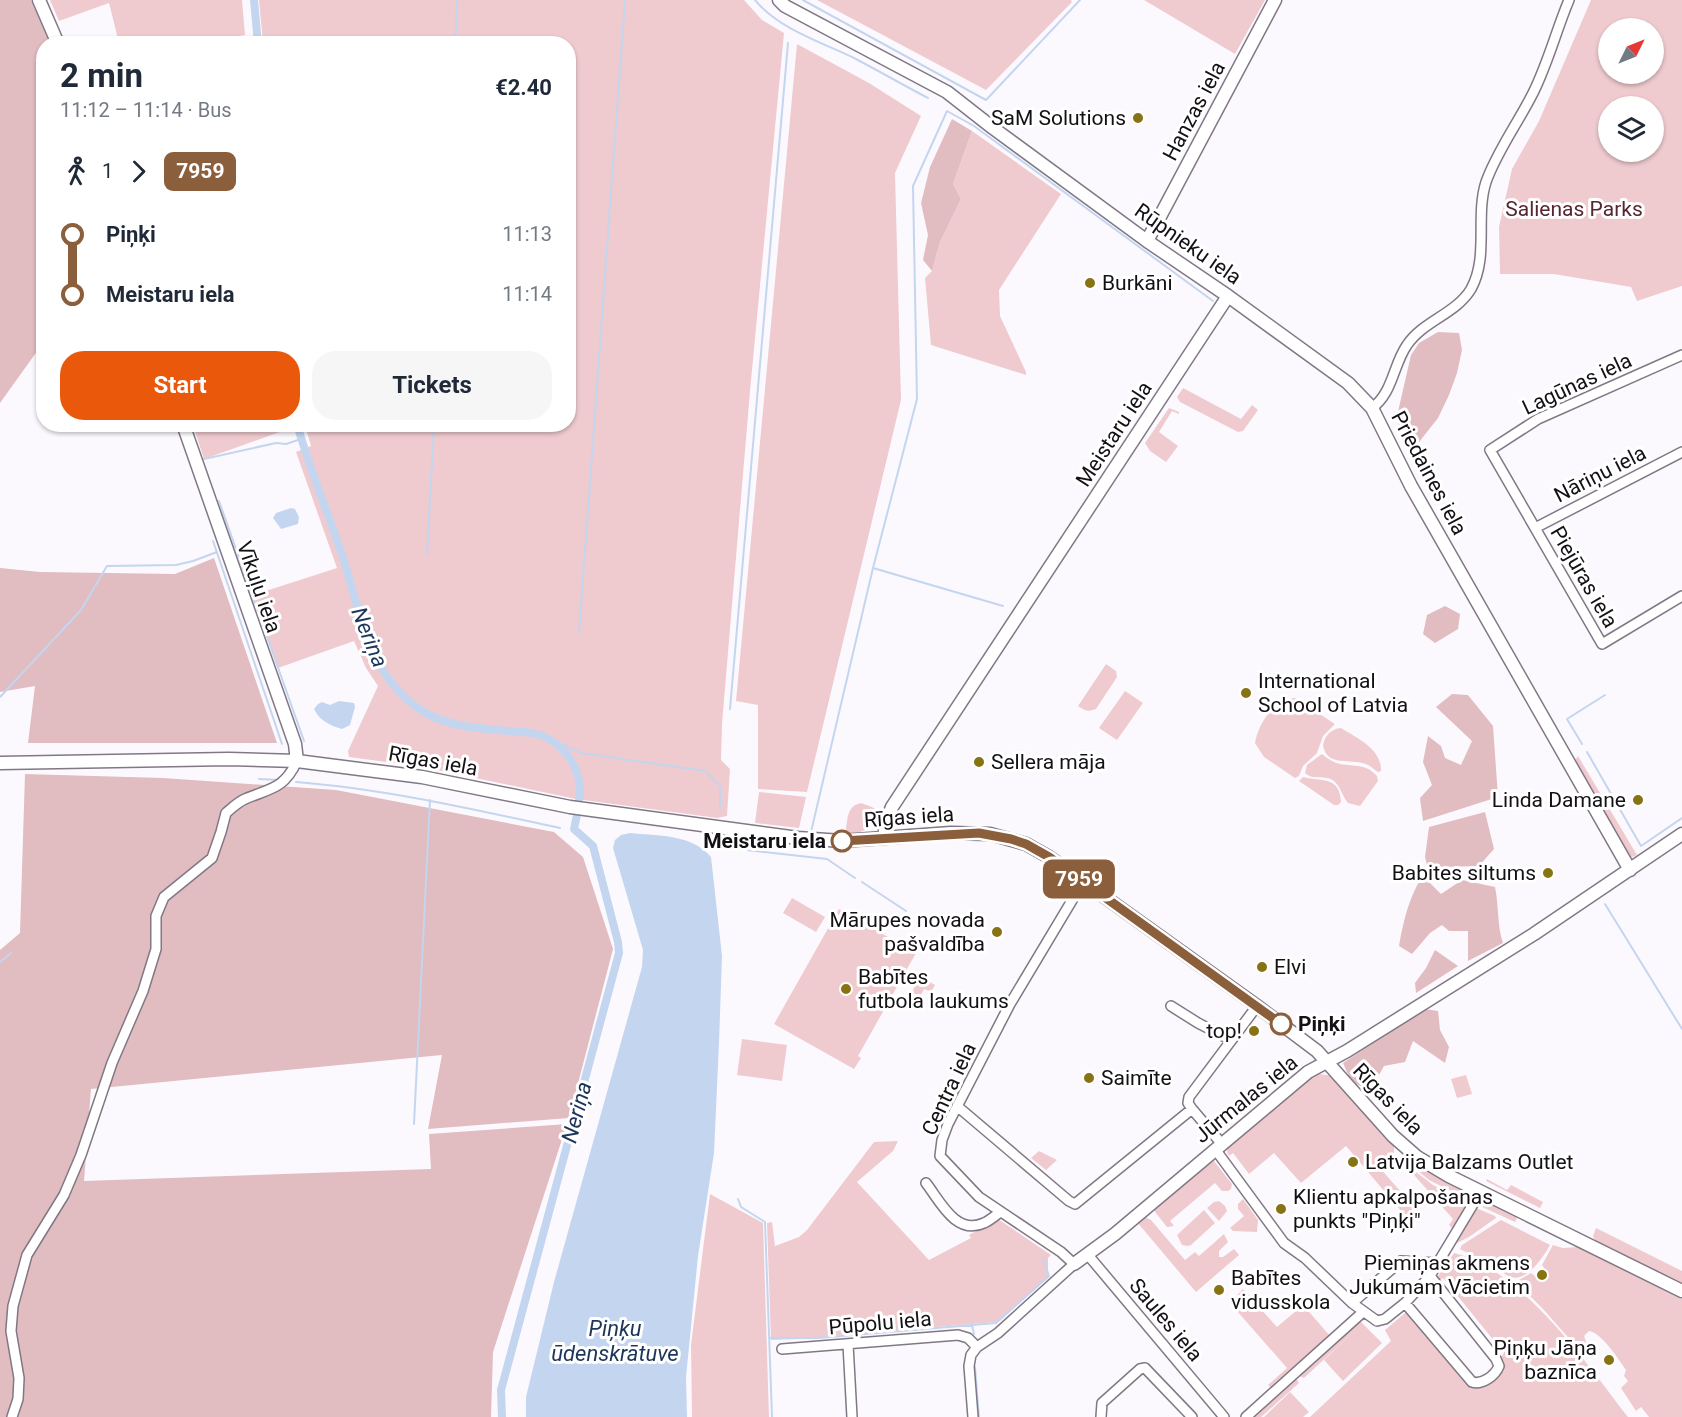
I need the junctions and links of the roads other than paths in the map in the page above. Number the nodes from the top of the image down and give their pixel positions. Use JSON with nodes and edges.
{"nodes":[{"id":1,"x":39,"y":0,"type":"edge"},
{"id":2,"x":779,"y":0,"type":"edge"},
{"id":3,"x":1275,"y":0,"type":"edge"},
{"id":4,"x":1569,"y":0,"type":"edge"},
{"id":5,"x":55,"y":36,"type":"edge"},
{"id":6,"x":1148,"y":241,"type":"junction"},
{"id":7,"x":1228,"y":296,"type":"junction"},
{"id":8,"x":1682,"y":355,"type":"edge"},
{"id":9,"x":1372,"y":408,"type":"junction"},
{"id":10,"x":186,"y":432,"type":"edge"},
{"id":11,"x":1490,"y":450,"type":"joint"},
{"id":12,"x":1682,"y":452,"type":"edge"},
{"id":13,"x":1535,"y":528,"type":"junction"},
{"id":14,"x":1681,"y":598,"type":"edge"},
{"id":15,"x":297,"y":761,"type":"junction"},
{"id":16,"x":0,"y":763,"type":"edge"},
{"id":17,"x":1682,"y":834,"type":"edge"},
{"id":18,"x":884,"y":838,"type":"junction"},
{"id":19,"x":1630,"y":870,"type":"junction"},
{"id":20,"x":1083,"y":882,"type":"junction"},
{"id":21,"x":1172,"y":1006,"type":"dead end"},
{"id":22,"x":1257,"y":1006,"type":"junction"},
{"id":23,"x":1231,"y":1040,"type":"junction"},
{"id":24,"x":1327,"y":1062,"type":"junction"},
{"id":25,"x":957,"y":1106,"type":"junction"},
{"id":26,"x":1192,"y":1109,"type":"junction"},
{"id":27,"x":1218,"y":1146,"type":"junction"},
{"id":28,"x":926,"y":1183,"type":"dead end"},
{"id":29,"x":1480,"y":1191,"type":"junction"},
{"id":30,"x":1000,"y":1212,"type":"junction"},
{"id":31,"x":1088,"y":1256,"type":"junction"},
{"id":32,"x":1437,"y":1263,"type":"junction"},
{"id":33,"x":1074,"y":1264,"type":"junction"},
{"id":34,"x":1430,"y":1276,"type":"junction"},
{"id":35,"x":1682,"y":1291,"type":"edge"},
{"id":36,"x":1404,"y":1303,"type":"junction"},
{"id":37,"x":1352,"y":1304,"type":"junction"},
{"id":38,"x":1363,"y":1312,"type":"junction"},
{"id":39,"x":848,"y":1344,"type":"junction"},
{"id":40,"x":977,"y":1347,"type":"junction"},
{"id":41,"x":782,"y":1349,"type":"dead end"},
{"id":42,"x":12,"y":1417,"type":"edge"},
{"id":43,"x":852,"y":1417,"type":"edge"},
{"id":44,"x":973,"y":1417,"type":"edge"},
{"id":45,"x":1101,"y":1417,"type":"edge"},
{"id":46,"x":1192,"y":1417,"type":"edge"},
{"id":47,"x":1224,"y":1417,"type":"edge"},
{"id":48,"x":1246,"y":1417,"type":"edge"}],
"edges":[{"from":1,"to":5,"type":"street"},
{"from":2,"to":6,"type":"street","name":"Rūpnieku iela"},
{"from":3,"to":6,"type":"street","name":"Hanzas iela"},
{"from":4,"to":9,"type":"street","name":"Priedaines iela"},
{"from":6,"to":7,"type":"street","name":"Rūpnieku iela"},
{"from":7,"to":9,"type":"street","name":"Rūpnieku iela"},
{"from":7,"to":18,"type":"street","name":"Meistaru iela"},
{"from":8,"to":11,"type":"street","name":"Lagūnas iela"},
{"from":9,"to":19,"type":"street","name":"Priedaines iela"},
{"from":10,"to":15,"type":"street","name":"Vīkuļu iela"},
{"from":11,"to":13,"type":"street","name":"Piejūras iela"},
{"from":12,"to":13,"type":"street","name":"Nāriņu iela"},
{"from":13,"to":14,"type":"street","name":"Piejūras iela"},
{"from":15,"to":16,"type":"street","name":"Rīgas iela"},
{"from":15,"to":18,"type":"street","name":"Rīgas iela"},
{"from":15,"to":42,"type":"street"},
{"from":17,"to":19,"type":"street","name":"Jūrmalas iela"},
{"from":18,"to":20,"type":"street","name":"Rīgas iela"},
{"from":19,"to":24,"type":"street","name":"Jūrmalas iela"},
{"from":20,"to":22,"type":"street","name":"Rīgas iela"},
{"from":20,"to":25,"type":"street","name":"Centra iela"},
{"from":21,"to":23,"type":"street"},
{"from":22,"to":23,"type":"street"},
{"from":22,"to":24,"type":"street","name":"Rīgas iela"},
{"from":23,"to":26,"type":"street"},
{"from":24,"to":27,"type":"street","name":"Jūrmalas iela"},
{"from":24,"to":29,"type":"street","name":"Rīgas iela"},
{"from":25,"to":26,"type":"street"},
{"from":25,"to":30,"type":"street","name":"Centra iela"},
{"from":26,"to":27,"type":"street"},
{"from":27,"to":31,"type":"street","name":"Jūrmalas iela"},
{"from":27,"to":37,"type":"street"},
{"from":28,"to":30,"type":"street"},
{"from":29,"to":32,"type":"street"},
{"from":29,"to":35,"type":"street","name":"Rīgas iela"},
{"from":30,"to":33,"type":"street"},
{"from":31,"to":33,"type":"street","name":"Jūrmalas iela"},
{"from":31,"to":47,"type":"street","name":"Saules iela"},
{"from":32,"to":34,"type":"street"},
{"from":32,"to":37,"type":"street"},
{"from":33,"to":40,"type":"street","name":"Jūrmalas iela"},
{"from":34,"to":36,"type":"street"},
{"from":34,"to":36,"type":"street"},
{"from":36,"to":38,"type":"street"},
{"from":37,"to":38,"type":"street"},
{"from":38,"to":48,"type":"street"},
{"from":39,"to":40,"type":"street","name":"Pūpolu iela"},
{"from":39,"to":41,"type":"street","name":"Pūpolu iela"},
{"from":39,"to":43,"type":"street"},
{"from":40,"to":44,"type":"street"},
{"from":45,"to":46,"type":"street"}]}
